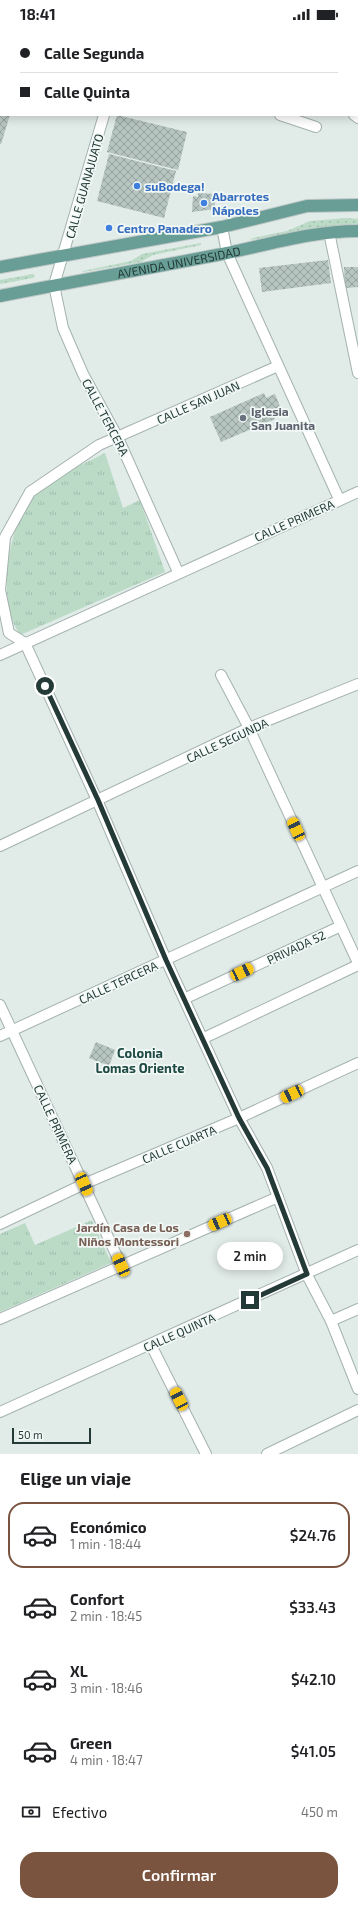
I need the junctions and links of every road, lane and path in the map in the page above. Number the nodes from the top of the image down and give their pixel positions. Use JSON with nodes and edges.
{"nodes":[{"id":1,"x":104,"y":116,"type":"edge"},
{"id":2,"x":283,"y":116,"type":"edge"},
{"id":3,"x":316,"y":127,"type":"dead end"},
{"id":4,"x":358,"y":205,"type":"edge"},
{"id":5,"x":222,"y":227,"type":"junction"},
{"id":6,"x":358,"y":231,"type":"edge"},
{"id":7,"x":329,"y":232,"type":"junction"},
{"id":8,"x":227,"y":253,"type":"junction"},
{"id":9,"x":63,"y":257,"type":"junction"},
{"id":10,"x":0,"y":268,"type":"edge"},
{"id":11,"x":54,"y":285,"type":"junction"},
{"id":12,"x":0,"y":296,"type":"edge"},
{"id":13,"x":353,"y":317,"type":"edge"},
{"id":14,"x":278,"y":366,"type":"junction"},
{"id":15,"x":358,"y":373,"type":"edge"},
{"id":16,"x":118,"y":438,"type":"junction"},
{"id":17,"x":358,"y":492,"type":"edge"},
{"id":18,"x":339,"y":499,"type":"junction"},
{"id":19,"x":178,"y":572,"type":"junction"},
{"id":20,"x":25,"y":643,"type":"junction"},
{"id":21,"x":0,"y":655,"type":"edge"},
{"id":22,"x":221,"y":675,"type":"dead end"},
{"id":23,"x":358,"y":684,"type":"edge"},
{"id":24,"x":250,"y":728,"type":"junction"},
{"id":25,"x":98,"y":800,"type":"junction"},
{"id":26,"x":0,"y":846,"type":"edge"},
{"id":27,"x":358,"y":871,"type":"edge"},
{"id":28,"x":322,"y":887,"type":"junction"},
{"id":29,"x":341,"y":926,"type":"junction"},
{"id":30,"x":166,"y":960,"type":"junction"},
{"id":31,"x":358,"y":964,"type":"edge"},
{"id":32,"x":186,"y":998,"type":"junction"},
{"id":33,"x":0,"y":1005,"type":"edge"},
{"id":34,"x":12,"y":1030,"type":"junction"},
{"id":35,"x":0,"y":1036,"type":"edge"},
{"id":36,"x":204,"y":1038,"type":"junction"},
{"id":37,"x":358,"y":1063,"type":"edge"},
{"id":38,"x":239,"y":1118,"type":"junction"},
{"id":39,"x":84,"y":1184,"type":"junction"},
{"id":40,"x":278,"y":1197,"type":"junction"},
{"id":41,"x":0,"y":1224,"type":"edge"},
{"id":42,"x":358,"y":1250,"type":"edge"},
{"id":43,"x":121,"y":1265,"type":"junction"},
{"id":44,"x":307,"y":1274,"type":"junction"},
{"id":45,"x":358,"y":1310,"type":"edge"},
{"id":46,"x":0,"y":1319,"type":"edge"},
{"id":47,"x":331,"y":1322,"type":"junction"},
{"id":48,"x":151,"y":1345,"type":"junction"},
{"id":49,"x":358,"y":1389,"type":"edge"},
{"id":50,"x":358,"y":1410,"type":"edge"},
{"id":51,"x":0,"y":1412,"type":"edge"},
{"id":52,"x":206,"y":1454,"type":"edge"},
{"id":53,"x":267,"y":1454,"type":"edge"}],
"edges":[{"from":1,"to":9,"type":"street","name":"CALLE GUANAJUATO"},
{"from":2,"to":3,"type":"street"},
{"from":4,"to":5,"type":"main road","name":"AVENIDA UNIVERSIDAD"},
{"from":5,"to":8,"type":"street","name":"CALLE PRIMERA"},
{"from":5,"to":9,"type":"main road","name":"AVENIDA UNIVERSIDAD"},
{"from":6,"to":7,"type":"main road","name":"AVENIDA UNIVERSIDAD"},
{"from":7,"to":8,"type":"main road","name":"AVENIDA UNIVERSIDAD"},
{"from":7,"to":13,"type":"street"},
{"from":8,"to":11,"type":"main road","name":"AVENIDA UNIVERSIDAD"},
{"from":8,"to":14,"type":"street","name":"CALLE PRIMERA"},
{"from":9,"to":10,"type":"main road","name":"AVENIDA UNIVERSIDAD"},
{"from":9,"to":11,"type":"street","name":"CALLE TERCERA"},
{"from":11,"to":12,"type":"main road","name":"AVENIDA UNIVERSIDAD"},
{"from":11,"to":16,"type":"street","name":"CALLE TERCERA"},
{"from":13,"to":15,"type":"street"},
{"from":14,"to":16,"type":"street","name":"CALLE SAN JUAN"},
{"from":14,"to":18,"type":"street","name":"CALLE PRIMERA"},
{"from":16,"to":19,"type":"street","name":"CALLE TERCERA"},
{"from":16,"to":20,"type":"street"},
{"from":17,"to":18,"type":"street"},
{"from":18,"to":19,"type":"street","name":"CALLE PRIMERA"},
{"from":19,"to":20,"type":"street","name":"CALLE PRIMERA"},
{"from":20,"to":21,"type":"street","name":"CALLE PRIMERA"},
{"from":20,"to":25,"type":"street"},
{"from":22,"to":24,"type":"street"},
{"from":23,"to":24,"type":"street","name":"CALLE SEGUNDA"},
{"from":24,"to":25,"type":"street","name":"CALLE SEGUNDA"},
{"from":24,"to":28,"type":"street"},
{"from":25,"to":26,"type":"street","name":"CALLE SEGUNDA"},
{"from":25,"to":30,"type":"street"},
{"from":27,"to":28,"type":"street","name":"CALLE TERCERA"},
{"from":28,"to":29,"type":"street"},
{"from":28,"to":30,"type":"street","name":"CALLE TERCERA"},
{"from":29,"to":31,"type":"street"},
{"from":29,"to":32,"type":"street","name":"PRIVADA 52"},
{"from":30,"to":32,"type":"street"},
{"from":30,"to":34,"type":"street","name":"CALLE TERCERA"},
{"from":31,"to":36,"type":"street"},
{"from":32,"to":36,"type":"street"},
{"from":33,"to":34,"type":"street","name":"CALLE PRIMERA"},
{"from":34,"to":35,"type":"street","name":"CALLE TERCERA"},
{"from":34,"to":39,"type":"street","name":"CALLE PRIMERA"},
{"from":36,"to":38,"type":"street"},
{"from":37,"to":38,"type":"street","name":"CALLE CUARTA"},
{"from":38,"to":39,"type":"street","name":"CALLE CUARTA"},
{"from":38,"to":40,"type":"street"},
{"from":39,"to":41,"type":"street","name":"CALLE CUARTA"},
{"from":39,"to":43,"type":"street","name":"CALLE PRIMERA"},
{"from":40,"to":43,"type":"street"},
{"from":40,"to":44,"type":"street"},
{"from":42,"to":44,"type":"street","name":"CALLE QUINTA"},
{"from":43,"to":46,"type":"street"},
{"from":44,"to":47,"type":"street"},
{"from":44,"to":48,"type":"street","name":"CALLE QUINTA"},
{"from":45,"to":47,"type":"street"},
{"from":47,"to":49,"type":"street"},
{"from":48,"to":51,"type":"street","name":"CALLE QUINTA"},
{"from":48,"to":52,"type":"street"},
{"from":50,"to":53,"type":"street"}]}
